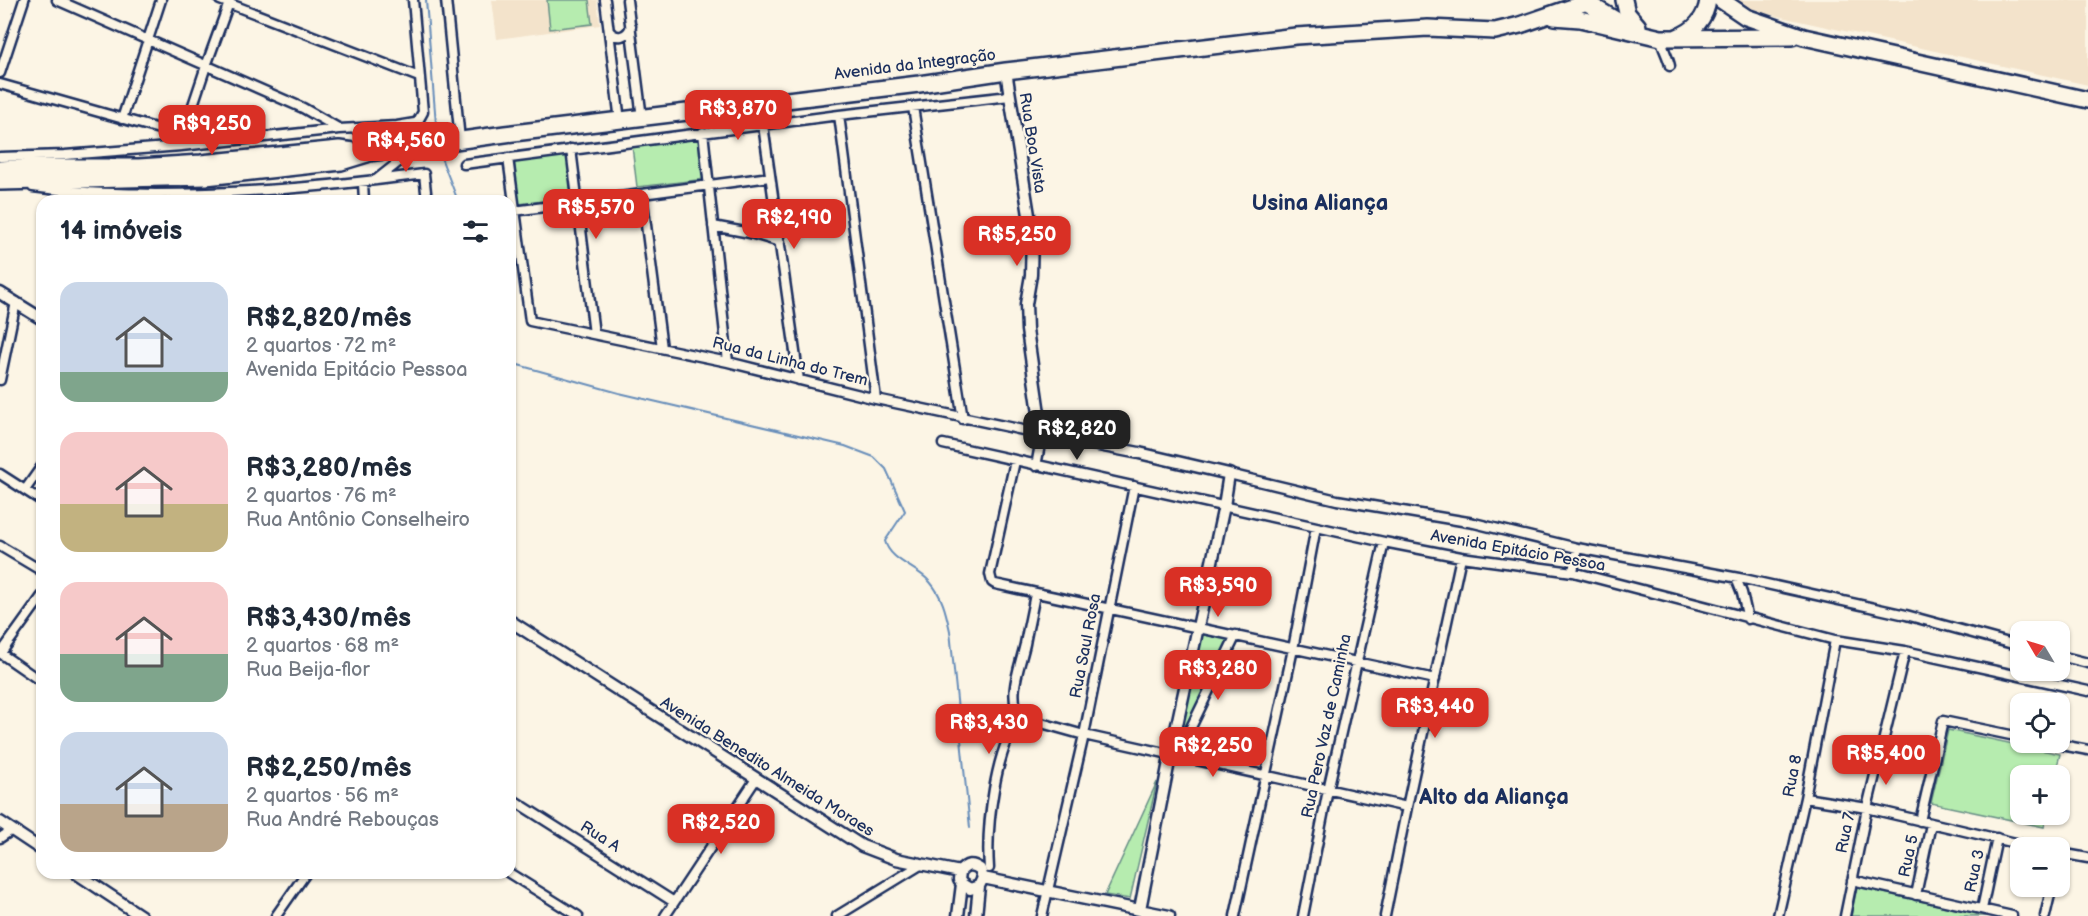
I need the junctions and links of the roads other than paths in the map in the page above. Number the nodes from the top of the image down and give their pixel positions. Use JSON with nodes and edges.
{"nodes":[{"id":1,"x":24,"y":0,"type":"edge"},
{"id":2,"x":57,"y":0,"type":"edge"},
{"id":3,"x":161,"y":0,"type":"edge"},
{"id":4,"x":413,"y":0,"type":"edge"},
{"id":5,"x":446,"y":0,"type":"edge"},
{"id":6,"x":605,"y":0,"type":"edge"},
{"id":7,"x":627,"y":0,"type":"edge"},
{"id":8,"x":1624,"y":0,"type":"edge"},
{"id":9,"x":1708,"y":0,"type":"edge"},
{"id":10,"x":1721,"y":0,"type":"edge"},
{"id":11,"x":226,"y":1,"type":"edge"},
{"id":12,"x":1588,"y":1,"type":"edge"},
{"id":13,"x":1546,"y":16,"type":"junction"},
{"id":14,"x":1635,"y":23,"type":"junction"},
{"id":15,"x":631,"y":26,"type":"junction"},
{"id":16,"x":609,"y":31,"type":"junction"},
{"id":17,"x":1661,"y":37,"type":"junction"},
{"id":18,"x":1804,"y":37,"type":"junction"},
{"id":19,"x":148,"y":41,"type":"junction"},
{"id":20,"x":206,"y":66,"type":"junction"},
{"id":21,"x":1670,"y":66,"type":"dead end"},
{"id":22,"x":1006,"y":71,"type":"junction"},
{"id":23,"x":0,"y":73,"type":"edge"},
{"id":24,"x":419,"y":77,"type":"junction"},
{"id":25,"x":0,"y":84,"type":"edge"},
{"id":26,"x":1010,"y":96,"type":"junction"},
{"id":27,"x":2088,"y":100,"type":"edge"},
{"id":28,"x":914,"y":107,"type":"junction"},
{"id":29,"x":840,"y":115,"type":"junction"},
{"id":30,"x":642,"y":118,"type":"junction"},
{"id":31,"x":122,"y":119,"type":"junction"},
{"id":32,"x":620,"y":121,"type":"junction"},
{"id":33,"x":763,"y":125,"type":"junction"},
{"id":34,"x":339,"y":129,"type":"junction"},
{"id":35,"x":703,"y":132,"type":"junction"},
{"id":36,"x":183,"y":135,"type":"junction"},
{"id":37,"x":460,"y":140,"type":"junction"},
{"id":38,"x":208,"y":143,"type":"junction"},
{"id":39,"x":420,"y":145,"type":"junction"},
{"id":40,"x":182,"y":146,"type":"junction"},
{"id":41,"x":571,"y":149,"type":"junction"},
{"id":42,"x":369,"y":153,"type":"junction"},
{"id":43,"x":0,"y":157,"type":"edge"},
{"id":44,"x":508,"y":158,"type":"junction"},
{"id":45,"x":464,"y":164,"type":"dead end"},
{"id":46,"x":0,"y":170,"type":"edge"},
{"id":47,"x":770,"y":177,"type":"junction"},
{"id":48,"x":376,"y":181,"type":"junction"},
{"id":49,"x":0,"y":182,"type":"edge"},
{"id":50,"x":363,"y":183,"type":"junction"},
{"id":51,"x":708,"y":184,"type":"junction"},
{"id":52,"x":642,"y":194,"type":"junction"},
{"id":53,"x":364,"y":195,"type":"edge"},
{"id":54,"x":426,"y":195,"type":"edge"},
{"id":55,"x":512,"y":195,"type":"edge"},
{"id":56,"x":578,"y":203,"type":"junction"},
{"id":57,"x":516,"y":211,"type":"edge"},
{"id":58,"x":516,"y":225,"type":"edge"},
{"id":59,"x":713,"y":226,"type":"junction"},
{"id":60,"x":780,"y":242,"type":"junction"},
{"id":61,"x":0,"y":293,"type":"edge"},
{"id":62,"x":16,"y":302,"type":"junction"},
{"id":63,"x":36,"y":315,"type":"edge"},
{"id":64,"x":594,"y":334,"type":"junction"},
{"id":65,"x":662,"y":348,"type":"junction"},
{"id":66,"x":728,"y":362,"type":"junction"},
{"id":67,"x":0,"y":380,"type":"edge"},
{"id":68,"x":799,"y":380,"type":"junction"},
{"id":69,"x":876,"y":399,"type":"junction"},
{"id":70,"x":963,"y":418,"type":"junction"},
{"id":71,"x":1042,"y":434,"type":"junction"},
{"id":72,"x":943,"y":444,"type":"dead end"},
{"id":73,"x":1015,"y":462,"type":"junction"},
{"id":74,"x":1036,"y":466,"type":"junction"},
{"id":75,"x":0,"y":474,"type":"edge"},
{"id":76,"x":36,"y":474,"type":"edge"},
{"id":77,"x":1229,"y":474,"type":"junction"},
{"id":78,"x":1134,"y":486,"type":"junction"},
{"id":79,"x":25,"y":490,"type":"junction"},
{"id":80,"x":36,"y":497,"type":"edge"},
{"id":81,"x":1224,"y":506,"type":"junction"},
{"id":82,"x":1316,"y":527,"type":"junction"},
{"id":83,"x":1384,"y":542,"type":"junction"},
{"id":84,"x":0,"y":546,"type":"edge"},
{"id":85,"x":1577,"y":548,"type":"junction"},
{"id":86,"x":1461,"y":557,"type":"junction"},
{"id":87,"x":36,"y":567,"type":"edge"},
{"id":88,"x":1573,"y":572,"type":"junction"},
{"id":89,"x":1736,"y":578,"type":"junction"},
{"id":90,"x":1035,"y":594,"type":"junction"},
{"id":91,"x":36,"y":604,"type":"edge"},
{"id":92,"x":1108,"y":609,"type":"junction"},
{"id":93,"x":1748,"y":619,"type":"junction"},
{"id":94,"x":516,"y":625,"type":"edge"},
{"id":95,"x":1197,"y":627,"type":"junction"},
{"id":96,"x":1236,"y":635,"type":"junction"},
{"id":97,"x":1835,"y":640,"type":"junction"},
{"id":98,"x":2010,"y":643,"type":"edge"},
{"id":99,"x":1293,"y":649,"type":"junction"},
{"id":100,"x":1905,"y":651,"type":"junction"},
{"id":101,"x":0,"y":653,"type":"edge"},
{"id":102,"x":2070,"y":658,"type":"edge"},
{"id":103,"x":1356,"y":660,"type":"junction"},
{"id":104,"x":2088,"y":663,"type":"edge"},
{"id":105,"x":36,"y":678,"type":"edge"},
{"id":106,"x":1435,"y":679,"type":"junction"},
{"id":107,"x":2088,"y":691,"type":"edge"},
{"id":108,"x":1020,"y":717,"type":"junction"},
{"id":109,"x":1084,"y":735,"type":"junction"},
{"id":110,"x":2010,"y":735,"type":"edge"},
{"id":111,"x":2070,"y":747,"type":"edge"},
{"id":112,"x":2088,"y":750,"type":"edge"},
{"id":113,"x":1173,"y":755,"type":"junction"},
{"id":114,"x":1266,"y":776,"type":"junction"},
{"id":115,"x":756,"y":780,"type":"junction"},
{"id":116,"x":1328,"y":790,"type":"junction"},
{"id":117,"x":1805,"y":798,"type":"junction"},
{"id":118,"x":516,"y":802,"type":"edge"},
{"id":119,"x":1407,"y":807,"type":"junction"},
{"id":120,"x":1867,"y":808,"type":"junction"},
{"id":121,"x":0,"y":822,"type":"edge"},
{"id":122,"x":1920,"y":822,"type":"junction"},
{"id":123,"x":1931,"y":824,"type":"junction"},
{"id":124,"x":12,"y":830,"type":"junction"},
{"id":125,"x":0,"y":838,"type":"edge"},
{"id":126,"x":1997,"y":838,"type":"junction"},
{"id":127,"x":2010,"y":841,"type":"edge"},
{"id":128,"x":36,"y":846,"type":"edge"},
{"id":129,"x":2070,"y":855,"type":"edge"},
{"id":130,"x":2088,"y":858,"type":"edge"},
{"id":131,"x":922,"y":864,"type":"junction"},
{"id":132,"x":960,"y":872,"type":"junction"},
{"id":133,"x":516,"y":877,"type":"edge"},
{"id":134,"x":984,"y":877,"type":"junction"},
{"id":135,"x":85,"y":879,"type":"edge"},
{"id":136,"x":302,"y":879,"type":"edge"},
{"id":137,"x":1852,"y":880,"type":"junction"},
{"id":138,"x":962,"y":884,"type":"junction"},
{"id":139,"x":1048,"y":891,"type":"junction"},
{"id":140,"x":1916,"y":895,"type":"junction"},
{"id":141,"x":2049,"y":897,"type":"edge"},
{"id":142,"x":674,"y":902,"type":"junction"},
{"id":143,"x":1982,"y":909,"type":"junction"},
{"id":144,"x":1139,"y":913,"type":"edge"},
{"id":145,"x":141,"y":916,"type":"edge"},
{"id":146,"x":276,"y":916,"type":"edge"},
{"id":147,"x":578,"y":916,"type":"edge"},
{"id":148,"x":665,"y":916,"type":"edge"},
{"id":149,"x":837,"y":916,"type":"edge"},
{"id":150,"x":958,"y":916,"type":"edge"},
{"id":151,"x":976,"y":916,"type":"edge"},
{"id":152,"x":1042,"y":916,"type":"edge"},
{"id":153,"x":1169,"y":916,"type":"edge"},
{"id":154,"x":1234,"y":916,"type":"edge"},
{"id":155,"x":1303,"y":916,"type":"edge"},
{"id":156,"x":1385,"y":916,"type":"edge"},
{"id":157,"x":1778,"y":916,"type":"edge"},
{"id":158,"x":1845,"y":916,"type":"edge"},
{"id":159,"x":2012,"y":916,"type":"edge"},
{"id":160,"x":2045,"y":916,"type":"edge"}],
"edges":[{"from":1,"to":23,"type":"street"},
{"from":2,"to":19,"type":"street"},
{"from":3,"to":19,"type":"street"},
{"from":4,"to":24,"type":"street"},
{"from":5,"to":37,"type":"street"},
{"from":6,"to":16,"type":"street"},
{"from":7,"to":15,"type":"street"},
{"from":8,"to":14,"type":"highway"},
{"from":9,"to":17,"type":"highway"},
{"from":10,"to":18,"type":"highway"},
{"from":11,"to":20,"type":"street"},
{"from":11,"to":24,"type":"street"},
{"from":12,"to":13,"type":"highway","name":"Avenida da Integração"},
{"from":12,"to":14,"type":"highway"},
{"from":13,"to":17,"type":"highway"},
{"from":13,"to":22,"type":"highway","name":"Avenida da Integração"},
{"from":14,"to":17,"type":"highway"},
{"from":15,"to":16,"type":"street"},
{"from":15,"to":30,"type":"street"},
{"from":16,"to":32,"type":"street"},
{"from":17,"to":18,"type":"highway"},
{"from":17,"to":21,"type":"street"},
{"from":18,"to":27,"type":"highway"},
{"from":19,"to":20,"type":"street"},
{"from":19,"to":31,"type":"street"},
{"from":20,"to":34,"type":"street"},
{"from":20,"to":36,"type":"street"},
{"from":22,"to":26,"type":"street","name":"Rua Boa Vista"},
{"from":22,"to":30,"type":"highway","name":"Avenida da Integração"},
{"from":24,"to":34,"type":"street"},
{"from":25,"to":31,"type":"street"},
{"from":26,"to":28,"type":"street"},
{"from":26,"to":71,"type":"street","name":"Rua Boa Vista"},
{"from":28,"to":29,"type":"street"},
{"from":28,"to":70,"type":"street"},
{"from":29,"to":33,"type":"street"},
{"from":29,"to":69,"type":"street"},
{"from":30,"to":32,"type":"highway","name":"Avenida da Integração"},
{"from":31,"to":36,"type":"street"},
{"from":32,"to":37,"type":"highway","name":"Avenida da Integração"},
{"from":33,"to":35,"type":"street"},
{"from":33,"to":47,"type":"street"},
{"from":34,"to":38,"type":"street"},
{"from":35,"to":41,"type":"street"},
{"from":35,"to":51,"type":"street"},
{"from":36,"to":38,"type":"street"},
{"from":36,"to":40,"type":"street"},
{"from":37,"to":39,"type":"highway","name":"Avenida da Integração"},
{"from":38,"to":40,"type":"street"},
{"from":39,"to":42,"type":"highway","name":"Avenida da Integração"},
{"from":39,"to":48,"type":"street"},
{"from":40,"to":43,"type":"street"},
{"from":41,"to":44,"type":"street"},
{"from":41,"to":56,"type":"street"},
{"from":42,"to":46,"type":"highway","name":"Avenida da Integração"},
{"from":42,"to":49,"type":"highway"},
{"from":44,"to":45,"type":"street"},
{"from":44,"to":55,"type":"street"},
{"from":47,"to":51,"type":"street"},
{"from":47,"to":60,"type":"street"},
{"from":48,"to":50,"type":"street"},
{"from":48,"to":54,"type":"street"},
{"from":49,"to":50,"type":"street"},
{"from":50,"to":53,"type":"street"},
{"from":51,"to":52,"type":"street"},
{"from":51,"to":59,"type":"street"},
{"from":52,"to":56,"type":"street"},
{"from":52,"to":65,"type":"street"},
{"from":56,"to":57,"type":"street"},
{"from":56,"to":64,"type":"street"},
{"from":58,"to":64,"type":"street","name":"Rua da Linha do Trem"},
{"from":59,"to":60,"type":"street"},
{"from":59,"to":66,"type":"street"},
{"from":60,"to":68,"type":"street"},
{"from":61,"to":62,"type":"street"},
{"from":62,"to":63,"type":"street"},
{"from":62,"to":67,"type":"street"},
{"from":64,"to":65,"type":"street","name":"Rua da Linha do Trem"},
{"from":65,"to":66,"type":"street","name":"Rua da Linha do Trem"},
{"from":66,"to":68,"type":"street","name":"Rua da Linha do Trem"},
{"from":68,"to":69,"type":"street","name":"Rua da Linha do Trem"},
{"from":69,"to":70,"type":"street","name":"Rua da Linha do Trem"},
{"from":70,"to":71,"type":"street","name":"Rua da Linha do Trem"},
{"from":71,"to":74,"type":"street"},
{"from":71,"to":77,"type":"street"},
{"from":72,"to":73,"type":"street","name":"Avenida Epitácio Pessoa"},
{"from":73,"to":74,"type":"street","name":"Avenida Epitácio Pessoa"},
{"from":73,"to":90,"type":"street"},
{"from":74,"to":78,"type":"street","name":"Avenida Epitácio Pessoa"},
{"from":75,"to":79,"type":"street"},
{"from":76,"to":79,"type":"street"},
{"from":77,"to":81,"type":"street"},
{"from":77,"to":85,"type":"street"},
{"from":78,"to":81,"type":"street","name":"Avenida Epitácio Pessoa"},
{"from":78,"to":92,"type":"street","name":"Rua Saul Rosa"},
{"from":79,"to":80,"type":"street"},
{"from":81,"to":82,"type":"street","name":"Avenida Epitácio Pessoa"},
{"from":81,"to":95,"type":"street"},
{"from":82,"to":83,"type":"street","name":"Avenida Epitácio Pessoa"},
{"from":82,"to":99,"type":"street"},
{"from":83,"to":86,"type":"street","name":"Avenida Epitácio Pessoa"},
{"from":83,"to":103,"type":"street","name":"Rua Pero Vaz de Caminha"},
{"from":84,"to":87,"type":"street"},
{"from":85,"to":88,"type":"street"},
{"from":85,"to":89,"type":"street"},
{"from":86,"to":88,"type":"street","name":"Avenida Epitácio Pessoa"},
{"from":86,"to":106,"type":"street"},
{"from":88,"to":93,"type":"street","name":"Avenida Epitácio Pessoa"},
{"from":89,"to":93,"type":"street"},
{"from":89,"to":98,"type":"street"},
{"from":90,"to":92,"type":"street"},
{"from":90,"to":108,"type":"street"},
{"from":91,"to":101,"type":"street"},
{"from":92,"to":95,"type":"street"},
{"from":92,"to":109,"type":"street","name":"Rua Saul Rosa"},
{"from":93,"to":97,"type":"street","name":"Avenida Epitácio Pessoa"},
{"from":94,"to":115,"type":"street","name":"Avenida Benedito Almeida Moraes"},
{"from":95,"to":96,"type":"street"},
{"from":95,"to":113,"type":"street"},
{"from":96,"to":99,"type":"street"},
{"from":96,"to":113,"type":"street"},
{"from":97,"to":100,"type":"street","name":"Avenida Epitácio Pessoa"},
{"from":97,"to":117,"type":"street","name":"Rua 8"},
{"from":99,"to":103,"type":"street"},
{"from":99,"to":114,"type":"street"},
{"from":100,"to":107,"type":"street","name":"Avenida Epitácio Pessoa"},
{"from":100,"to":120,"type":"street","name":"Rua 7"},
{"from":101,"to":105,"type":"street"},
{"from":102,"to":104,"type":"street"},
{"from":103,"to":106,"type":"street"},
{"from":103,"to":116,"type":"street","name":"Rua Pero Vaz de Caminha"},
{"from":106,"to":119,"type":"street"},
{"from":108,"to":109,"type":"street"},
{"from":108,"to":134,"type":"street"},
{"from":109,"to":113,"type":"street"},
{"from":109,"to":139,"type":"street","name":"Rua Saul Rosa"},
{"from":110,"to":122,"type":"street"},
{"from":111,"to":112,"type":"street"},
{"from":113,"to":114,"type":"street"},
{"from":113,"to":144,"type":"street"},
{"from":114,"to":116,"type":"street"},
{"from":114,"to":154,"type":"street"},
{"from":115,"to":131,"type":"street","name":"Avenida Benedito Almeida Moraes"},
{"from":115,"to":142,"type":"street"},
{"from":116,"to":119,"type":"street"},
{"from":116,"to":155,"type":"street","name":"Rua Pero Vaz de Caminha"},
{"from":117,"to":120,"type":"street"},
{"from":117,"to":157,"type":"street","name":"Rua 8"},
{"from":118,"to":142,"type":"street","name":"Rua A"},
{"from":119,"to":156,"type":"street"},
{"from":120,"to":122,"type":"street"},
{"from":120,"to":137,"type":"street","name":"Rua 7"},
{"from":121,"to":124,"type":"street"},
{"from":122,"to":123,"type":"street"},
{"from":123,"to":126,"type":"street"},
{"from":123,"to":140,"type":"street","name":"Rua 5"},
{"from":124,"to":125,"type":"street"},
{"from":124,"to":128,"type":"street"},
{"from":126,"to":127,"type":"street"},
{"from":126,"to":143,"type":"street","name":"Rua 3"},
{"from":129,"to":130,"type":"street"},
{"from":131,"to":132,"type":"street","name":"Avenida Benedito Almeida Moraes"},
{"from":131,"to":149,"type":"street"},
{"from":132,"to":134,"type":"street"},
{"from":132,"to":138,"type":"street"},
{"from":133,"to":147,"type":"street"},
{"from":134,"to":138,"type":"street"},
{"from":134,"to":139,"type":"street"},
{"from":134,"to":151,"type":"street"},
{"from":135,"to":145,"type":"street"},
{"from":136,"to":146,"type":"street"},
{"from":137,"to":140,"type":"street"},
{"from":137,"to":158,"type":"street","name":"Rua 7"},
{"from":138,"to":150,"type":"street"},
{"from":139,"to":144,"type":"street"},
{"from":139,"to":152,"type":"street","name":"Rua Saul Rosa"},
{"from":140,"to":143,"type":"street"},
{"from":141,"to":160,"type":"street"},
{"from":142,"to":148,"type":"street"},
{"from":143,"to":159,"type":"street"},
{"from":144,"to":153,"type":"street"}]}
